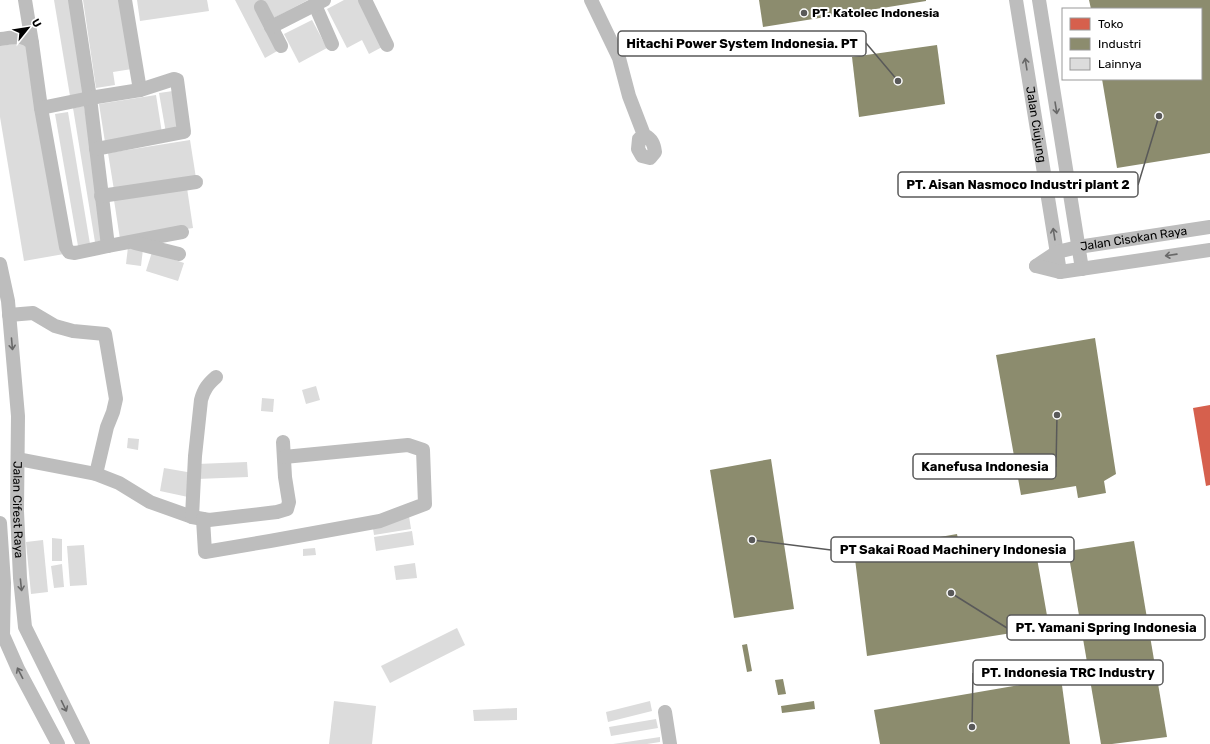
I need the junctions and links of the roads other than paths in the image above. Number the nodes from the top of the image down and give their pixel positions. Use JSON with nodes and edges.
{"nodes":[{"id":1,"x":25,"y":0,"type":"edge"},
{"id":2,"x":75,"y":0,"type":"edge"},
{"id":3,"x":125,"y":0,"type":"edge"},
{"id":4,"x":365,"y":0,"type":"edge"},
{"id":5,"x":591,"y":0,"type":"edge"},
{"id":6,"x":1016,"y":0,"type":"edge"},
{"id":7,"x":1039,"y":0,"type":"edge"},
{"id":8,"x":319,"y":2,"type":"edge"},
{"id":9,"x":261,"y":7,"type":"dead end"},
{"id":10,"x":271,"y":27,"type":"junction"},
{"id":11,"x":0,"y":39,"type":"edge"},
{"id":12,"x":32,"y":43,"type":"junction"},
{"id":13,"x":332,"y":44,"type":"dead end"},
{"id":14,"x":387,"y":45,"type":"dead end"},
{"id":15,"x":281,"y":46,"type":"dead end"},
{"id":16,"x":140,"y":90,"type":"junction"},
{"id":17,"x":90,"y":98,"type":"junction"},
{"id":18,"x":41,"y":108,"type":"junction"},
{"id":19,"x":644,"y":135,"type":"dead end"},
{"id":20,"x":96,"y":149,"type":"junction"},
{"id":21,"x":196,"y":182,"type":"dead end"},
{"id":22,"x":101,"y":196,"type":"junction"},
{"id":23,"x":1210,"y":227,"type":"edge"},
{"id":24,"x":182,"y":232,"type":"dead end"},
{"id":25,"x":131,"y":242,"type":"junction"},
{"id":26,"x":108,"y":246,"type":"junction"},
{"id":27,"x":1078,"y":247,"type":"junction"},
{"id":28,"x":1210,"y":250,"type":"edge"},
{"id":29,"x":1057,"y":252,"type":"junction"},
{"id":30,"x":179,"y":254,"type":"dead end"},
{"id":31,"x":0,"y":264,"type":"edge"},
{"id":32,"x":1082,"y":268,"type":"junction"},
{"id":33,"x":1060,"y":272,"type":"junction"},
{"id":34,"x":6,"y":306,"type":"edge"},
{"id":35,"x":216,"y":377,"type":"dead end"},
{"id":36,"x":283,"y":442,"type":"dead end"},
{"id":37,"x":284,"y":457,"type":"junction"},
{"id":38,"x":18,"y":459,"type":"junction"},
{"id":39,"x":96,"y":474,"type":"junction"},
{"id":40,"x":198,"y":518,"type":"junction"},
{"id":41,"x":0,"y":523,"type":"edge"},
{"id":42,"x":665,"y":712,"type":"dead end"},
{"id":43,"x":58,"y":744,"type":"edge"},
{"id":44,"x":83,"y":744,"type":"edge"},
{"id":45,"x":670,"y":744,"type":"edge"}],
"edges":[{"from":1,"to":12,"type":"street"},
{"from":2,"to":17,"type":"street"},
{"from":3,"to":16,"type":"street"},
{"from":4,"to":14,"type":"street"},
{"from":5,"to":19,"type":"street"},
{"from":29,"to":6,"type":"street","name":"Jalan Ciujung","one_way":true},
{"from":7,"to":27,"type":"street","one_way":true},
{"from":8,"to":10,"type":"street"},
{"from":8,"to":13,"type":"street"},
{"from":9,"to":10,"type":"street"},
{"from":10,"to":15,"type":"street"},
{"from":11,"to":12,"type":"street"},
{"from":12,"to":18,"type":"street"},
{"from":16,"to":17,"type":"street"},
{"from":16,"to":20,"type":"street"},
{"from":17,"to":18,"type":"street"},
{"from":17,"to":20,"type":"street"},
{"from":18,"to":26,"type":"street"},
{"from":20,"to":22,"type":"street"},
{"from":21,"to":22,"type":"street"},
{"from":22,"to":26,"type":"street"},
{"from":23,"to":27,"type":"street","name":"Jalan Cisokan Raya"},
{"from":24,"to":25,"type":"street"},
{"from":25,"to":26,"type":"street"},
{"from":25,"to":30,"type":"street"},
{"from":27,"to":29,"type":"street","name":"Jalan Cisokan Raya"},
{"from":27,"to":32,"type":"street"},
{"from":28,"to":32,"type":"street","name":"Jalan Cisokan Raya","one_way":true},
{"from":29,"to":33,"type":"street","name":"Jalan Ciujung"},
{"from":29,"to":33,"type":"street"},
{"from":31,"to":34,"type":"street","name":"Jalan Cifest Raya"},
{"from":32,"to":33,"type":"street","name":"Jalan Cisokan Raya"},
{"from":34,"to":38,"type":"street","name":"Jalan Cifest Raya","one_way":true},
{"from":34,"to":39,"type":"street"},
{"from":35,"to":40,"type":"street"},
{"from":36,"to":37,"type":"street"},
{"from":37,"to":40,"type":"street"},
{"from":37,"to":40,"type":"street"},
{"from":38,"to":39,"type":"street"},
{"from":38,"to":44,"type":"street","name":"Jalan Cifest Raya","one_way":true},
{"from":39,"to":40,"type":"street"},
{"from":43,"to":41,"type":"street","name":"Jalan Cifest Raya","one_way":true},
{"from":42,"to":45,"type":"street"}]}
